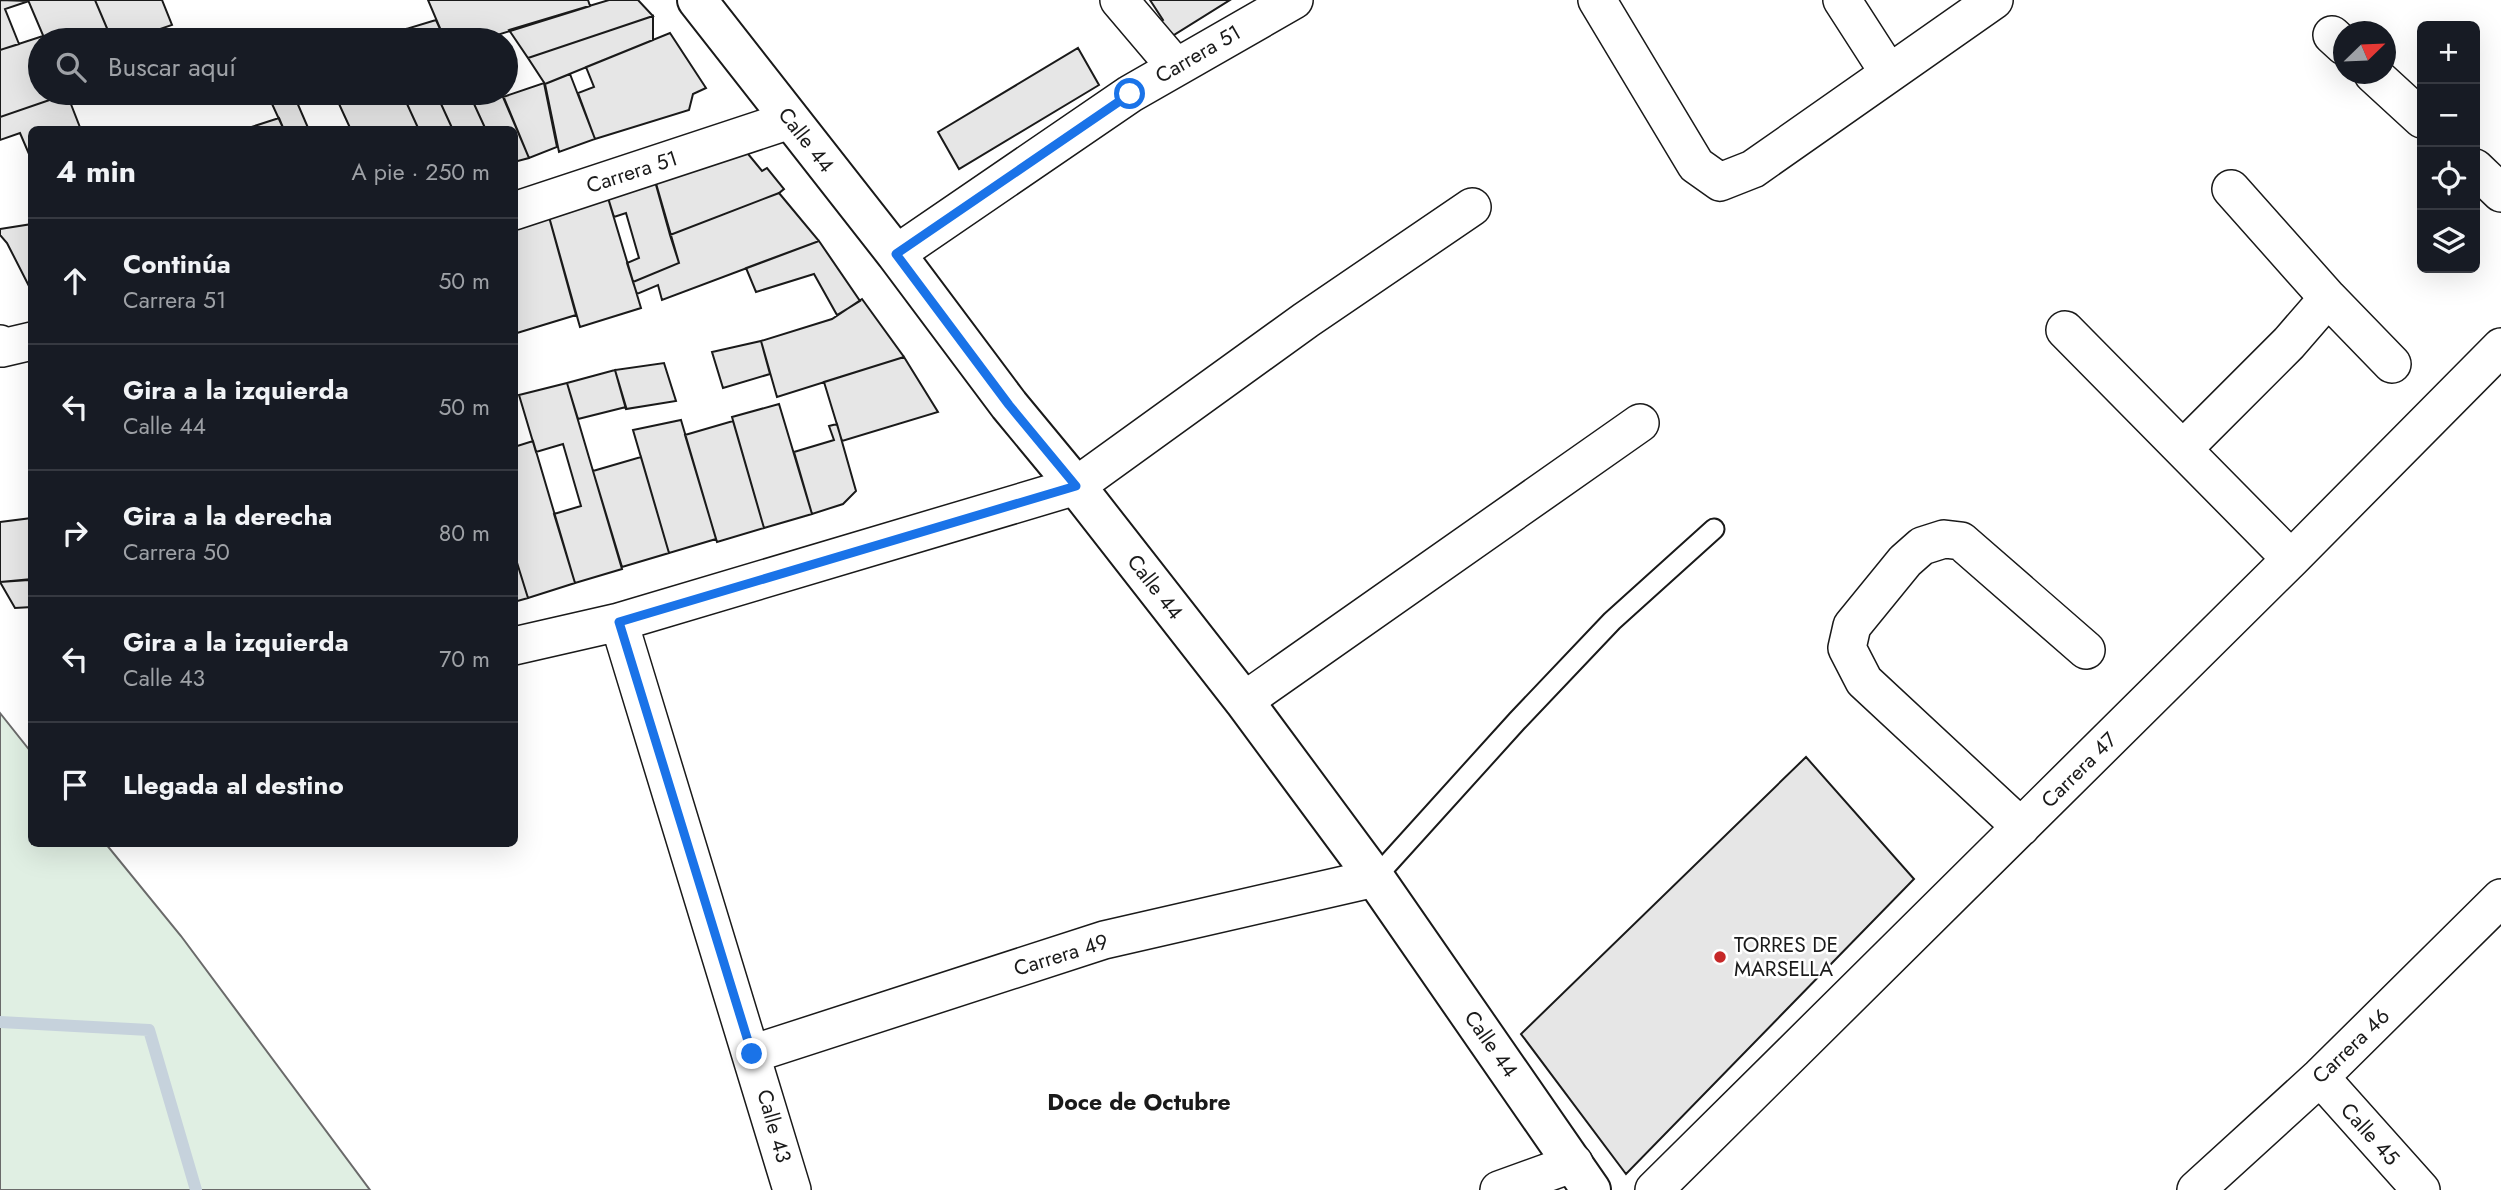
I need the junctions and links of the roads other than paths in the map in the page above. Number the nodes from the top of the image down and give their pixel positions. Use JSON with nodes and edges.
{"nodes":[{"id":1,"x":697,"y":0,"type":"edge"},
{"id":2,"x":1119,"y":0,"type":"edge"},
{"id":3,"x":1294,"y":0,"type":"edge"},
{"id":4,"x":1597,"y":0,"type":"edge"},
{"id":5,"x":1842,"y":0,"type":"edge"},
{"id":6,"x":1994,"y":0,"type":"edge"},
{"id":7,"x":1175,"y":66,"type":"junction"},
{"id":8,"x":1889,"y":73,"type":"junction"},
{"id":9,"x":2384,"y":84,"type":"edge"},
{"id":10,"x":2417,"y":114,"type":"edge"},
{"id":11,"x":790,"y":120,"type":"junction"},
{"id":12,"x":2231,"y":189,"type":"dead end"},
{"id":13,"x":1472,"y":207,"type":"dead end"},
{"id":14,"x":518,"y":210,"type":"edge"},
{"id":15,"x":896,"y":254,"type":"junction"},
{"id":16,"x":2328,"y":298,"type":"junction"},
{"id":17,"x":2065,"y":330,"type":"dead end"},
{"id":18,"x":2501,"y":347,"type":"edge"},
{"id":19,"x":2392,"y":364,"type":"dead end"},
{"id":20,"x":1640,"y":422,"type":"dead end"},
{"id":21,"x":2183,"y":449,"type":"junction"},
{"id":22,"x":1076,"y":486,"type":"junction"},
{"id":23,"x":1714,"y":529,"type":"dead end"},
{"id":24,"x":2291,"y":559,"type":"junction"},
{"id":25,"x":619,"y":622,"type":"junction"},
{"id":26,"x":518,"y":645,"type":"edge"},
{"id":27,"x":2086,"y":650,"type":"dead end"},
{"id":28,"x":1244,"y":701,"type":"junction"},
{"id":29,"x":2021,"y":827,"type":"junction"},
{"id":30,"x":1376,"y":878,"type":"junction"},
{"id":31,"x":2501,"y":898,"type":"edge"},
{"id":32,"x":752,"y":1054,"type":"junction"},
{"id":33,"x":2320,"y":1077,"type":"junction"},
{"id":34,"x":1582,"y":1177,"type":"edge"},
{"id":35,"x":792,"y":1190,"type":"edge"},
{"id":36,"x":1499,"y":1190,"type":"edge"},
{"id":37,"x":1654,"y":1190,"type":"edge"},
{"id":38,"x":2196,"y":1190,"type":"edge"},
{"id":39,"x":2421,"y":1190,"type":"edge"}],
"edges":[{"from":1,"to":11,"type":"main road","name":"Calle 44"},
{"from":2,"to":7,"type":"street"},
{"from":3,"to":7,"type":"street","name":"Carrera 51"},
{"from":4,"to":8,"type":"street"},
{"from":5,"to":8,"type":"street"},
{"from":6,"to":8,"type":"street"},
{"from":7,"to":15,"type":"street","name":"Carrera 51"},
{"from":9,"to":10,"type":"street"},
{"from":11,"to":14,"type":"street","name":"Carrera 51"},
{"from":11,"to":15,"type":"main road","name":"Calle 44"},
{"from":12,"to":16,"type":"street"},
{"from":13,"to":22,"type":"street"},
{"from":15,"to":22,"type":"main road","name":"Calle 44"},
{"from":16,"to":19,"type":"street"},
{"from":16,"to":21,"type":"street"},
{"from":17,"to":21,"type":"street"},
{"from":18,"to":24,"type":"street","name":"Carrera 47"},
{"from":20,"to":28,"type":"street"},
{"from":21,"to":24,"type":"street"},
{"from":22,"to":25,"type":"street"},
{"from":22,"to":28,"type":"main road","name":"Calle 44"},
{"from":23,"to":30,"type":"lane"},
{"from":24,"to":29,"type":"street","name":"Carrera 47"},
{"from":25,"to":26,"type":"street"},
{"from":25,"to":32,"type":"street","name":"Calle 43"},
{"from":27,"to":29,"type":"street"},
{"from":28,"to":30,"type":"main road","name":"Calle 44"},
{"from":29,"to":37,"type":"street","name":"Carrera 47"},
{"from":30,"to":32,"type":"street","name":"Carrera 49"},
{"from":30,"to":34,"type":"main road","name":"Calle 44"},
{"from":31,"to":33,"type":"street","name":"Carrera 46"},
{"from":32,"to":35,"type":"street","name":"Calle 43"},
{"from":33,"to":38,"type":"street","name":"Carrera 46"},
{"from":33,"to":39,"type":"street","name":"Calle 45"},
{"from":34,"to":36,"type":"street"}]}
